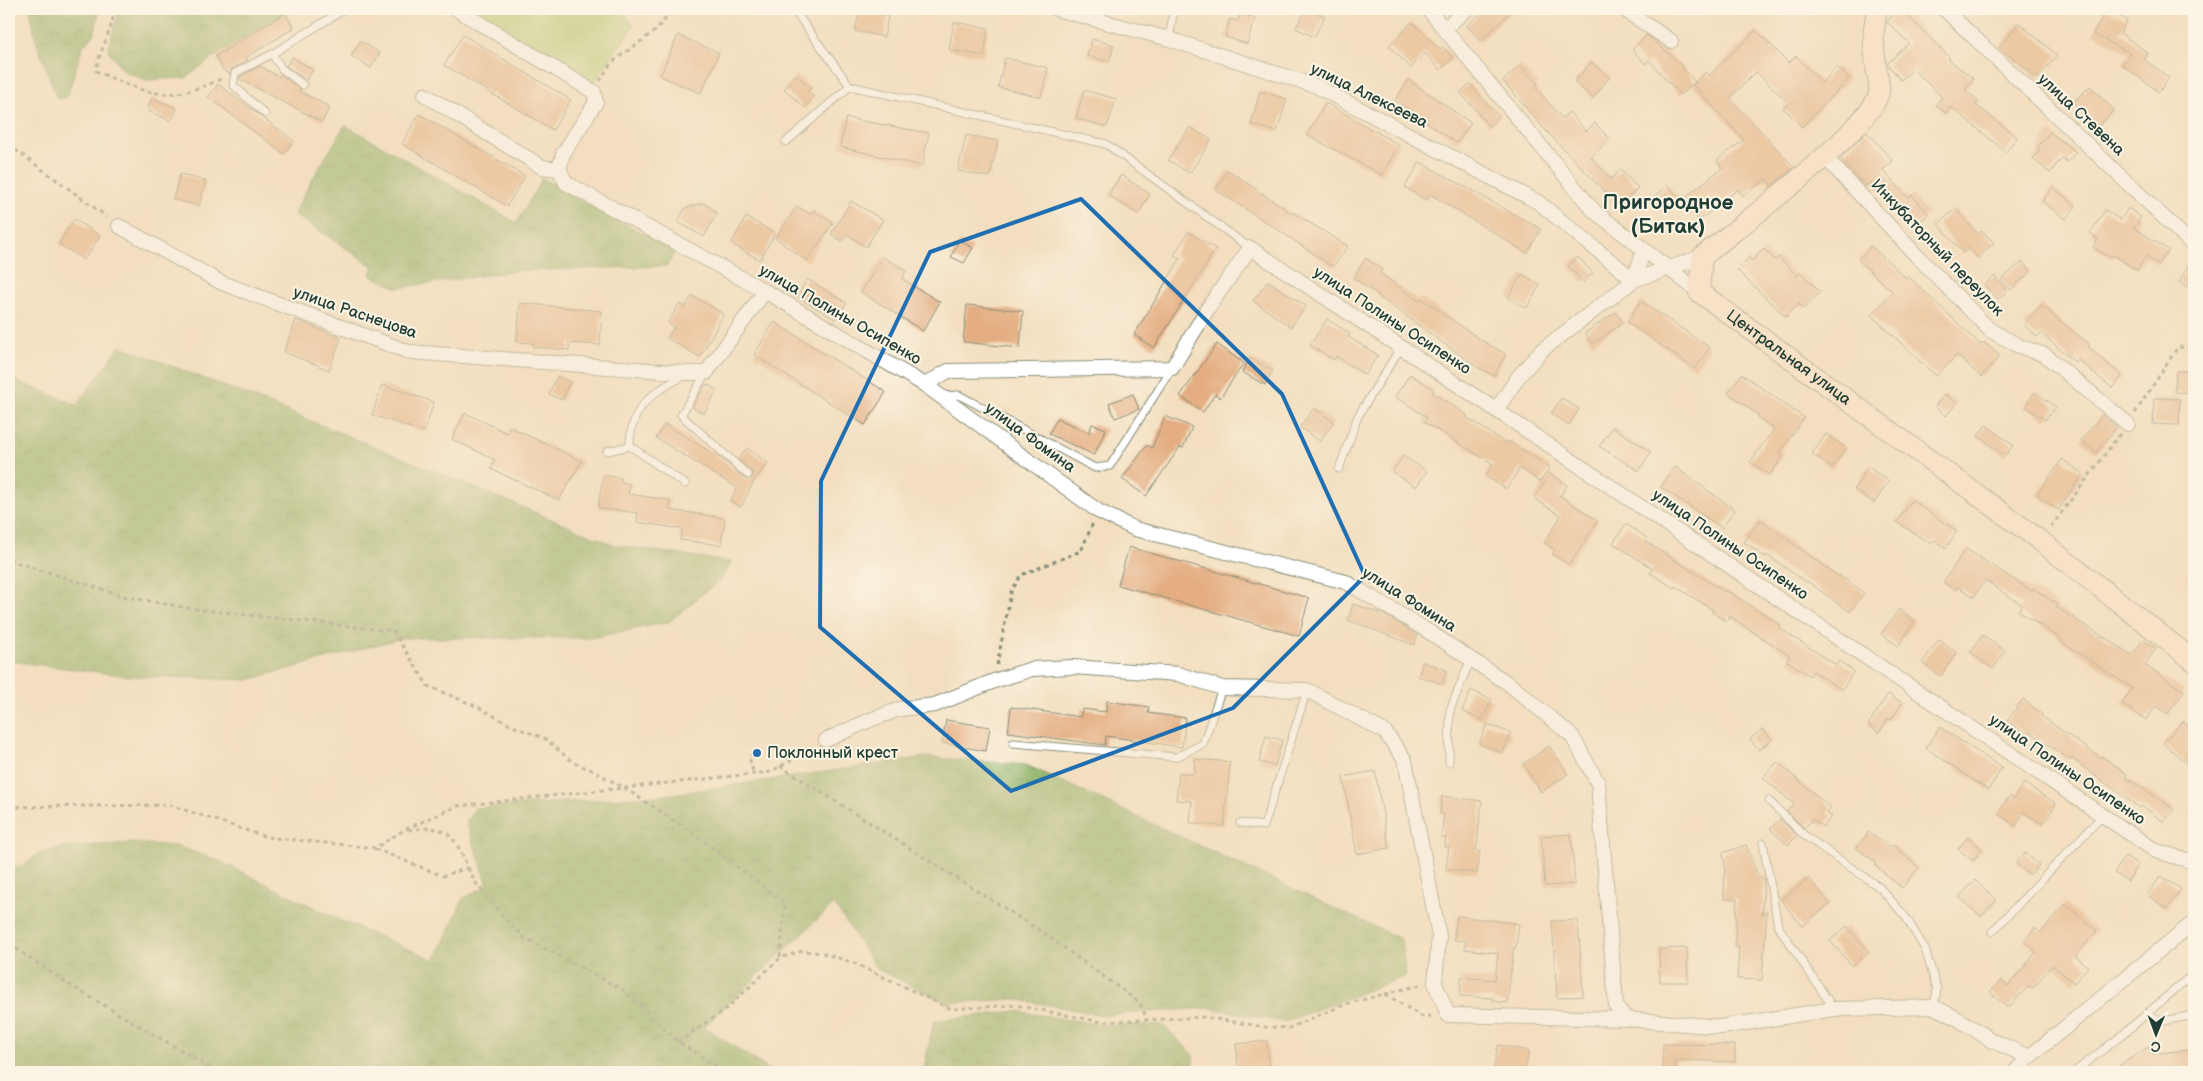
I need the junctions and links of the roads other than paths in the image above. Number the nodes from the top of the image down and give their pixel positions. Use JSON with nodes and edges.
{"nodes":[{"id":1,"x":344,"y":9,"type":"edge"},
{"id":2,"x":456,"y":9,"type":"edge"},
{"id":3,"x":793,"y":9,"type":"edge"},
{"id":4,"x":1056,"y":9,"type":"edge"},
{"id":5,"x":1174,"y":9,"type":"edge"},
{"id":6,"x":1428,"y":9,"type":"edge"},
{"id":7,"x":1467,"y":9,"type":"edge"},
{"id":8,"x":1624,"y":9,"type":"edge"},
{"id":9,"x":1878,"y":9,"type":"edge"},
{"id":10,"x":1944,"y":9,"type":"edge"},
{"id":11,"x":1445,"y":28,"type":"junction"},
{"id":12,"x":1169,"y":40,"type":"junction"},
{"id":13,"x":1671,"y":41,"type":"dead end"},
{"id":14,"x":272,"y":54,"type":"junction"},
{"id":15,"x":304,"y":85,"type":"dead end"},
{"id":16,"x":850,"y":86,"type":"junction"},
{"id":17,"x":425,"y":96,"type":"dead end"},
{"id":18,"x":265,"y":114,"type":"dead end"},
{"id":19,"x":786,"y":142,"type":"dead end"},
{"id":20,"x":1825,"y":157,"type":"junction"},
{"id":21,"x":559,"y":169,"type":"junction"},
{"id":22,"x":119,"y":226,"type":"road end"},
{"id":23,"x":2194,"y":246,"type":"edge"},
{"id":24,"x":1250,"y":248,"type":"junction"},
{"id":25,"x":1644,"y":250,"type":"junction"},
{"id":26,"x":1702,"y":257,"type":"junction"},
{"id":27,"x":1668,"y":269,"type":"junction"},
{"id":28,"x":1634,"y":280,"type":"junction"},
{"id":29,"x":765,"y":291,"type":"junction"},
{"id":30,"x":1700,"y":292,"type":"junction"},
{"id":31,"x":1401,"y":347,"type":"junction"},
{"id":32,"x":1172,"y":368,"type":"junction"},
{"id":33,"x":706,"y":372,"type":"junction"},
{"id":34,"x":688,"y":373,"type":"junction"},
{"id":35,"x":925,"y":385,"type":"junction"},
{"id":36,"x":943,"y":396,"type":"junction"},
{"id":37,"x":1496,"y":410,"type":"junction"},
{"id":38,"x":2128,"y":424,"type":"dead end"},
{"id":39,"x":630,"y":446,"type":"junction"},
{"id":40,"x":607,"y":451,"type":"dead end"},
{"id":41,"x":1338,"y":469,"type":"dead end"},
{"id":42,"x":748,"y":475,"type":"dead end"},
{"id":43,"x":685,"y":484,"type":"dead end"},
{"id":44,"x":1470,"y":660,"type":"junction"},
{"id":45,"x":2194,"y":661,"type":"edge"},
{"id":46,"x":1222,"y":688,"type":"junction"},
{"id":47,"x":1307,"y":690,"type":"junction"},
{"id":48,"x":826,"y":740,"type":"road end"},
{"id":49,"x":1013,"y":743,"type":"dead end"},
{"id":50,"x":1449,"y":762,"type":"dead end"},
{"id":51,"x":1769,"y":801,"type":"dead end"},
{"id":52,"x":2103,"y":815,"type":"junction"},
{"id":53,"x":1240,"y":823,"type":"dead end"},
{"id":54,"x":1763,"y":843,"type":"dead end"},
{"id":55,"x":2194,"y":862,"type":"edge"},
{"id":56,"x":2194,"y":922,"type":"edge"},
{"id":57,"x":1992,"y":932,"type":"dead end"},
{"id":58,"x":2194,"y":973,"type":"edge"},
{"id":59,"x":1934,"y":1007,"type":"junction"},
{"id":60,"x":1834,"y":1009,"type":"junction"},
{"id":61,"x":2147,"y":1014,"type":"junction"},
{"id":62,"x":2194,"y":1015,"type":"edge"},
{"id":63,"x":1626,"y":1019,"type":"junction"},
{"id":64,"x":2029,"y":1057,"type":"junction"},
{"id":65,"x":2015,"y":1072,"type":"edge"},
{"id":66,"x":2074,"y":1072,"type":"edge"}],
"edges":[{"from":1,"to":14,"type":"lane"},
{"from":2,"to":21,"type":"street"},
{"from":3,"to":16,"type":"lane"},
{"from":4,"to":12,"type":"street","name":"улица Алексеева"},
{"from":5,"to":12,"type":"lane"},
{"from":6,"to":11,"type":"street","name":"Центральная улица"},
{"from":7,"to":11,"type":"street"},
{"from":8,"to":13,"type":"street"},
{"from":9,"to":20,"type":"street"},
{"from":10,"to":23,"type":"street","name":"улица Стевена"},
{"from":11,"to":25,"type":"street","name":"Центральная улица"},
{"from":12,"to":28,"type":"street","name":"улица Алексеева"},
{"from":14,"to":15,"type":"lane"},
{"from":14,"to":18,"type":"lane"},
{"from":16,"to":19,"type":"lane"},
{"from":16,"to":24,"type":"lane","name":"улица Полины Осипенко"},
{"from":17,"to":21,"type":"street"},
{"from":20,"to":26,"type":"street"},
{"from":20,"to":38,"type":"street","name":"Инкубаторный переулок"},
{"from":21,"to":29,"type":"street","name":"улица Полины Осипенко"},
{"from":22,"to":34,"type":"street","name":"улица Раснецова"},
{"from":24,"to":31,"type":"street","name":"улица Полины Осипенко"},
{"from":24,"to":32,"type":"street"},
{"from":25,"to":27,"type":"street","name":"Центральная улица"},
{"from":25,"to":28,"type":"street"},
{"from":26,"to":27,"type":"street"},
{"from":26,"to":30,"type":"street"},
{"from":27,"to":28,"type":"street"},
{"from":27,"to":30,"type":"street","name":"Центральная улица"},
{"from":28,"to":37,"type":"street"},
{"from":29,"to":33,"type":"street"},
{"from":29,"to":35,"type":"street","name":"улица Полины Осипенко"},
{"from":30,"to":45,"type":"street","name":"Центральная улица"},
{"from":31,"to":37,"type":"street","name":"улица Полины Осипенко"},
{"from":31,"to":41,"type":"lane"},
{"from":32,"to":35,"type":"street","name":"улица Полины Осипенко"},
{"from":32,"to":36,"type":"lane"},
{"from":33,"to":34,"type":"street","name":"улица Раснецова"},
{"from":33,"to":42,"type":"lane"},
{"from":34,"to":39,"type":"lane","name":"улица Раснецова"},
{"from":35,"to":36,"type":"street","name":"улица Фомина"},
{"from":36,"to":44,"type":"street","name":"улица Фомина"},
{"from":37,"to":52,"type":"street","name":"улица Полины Осипенко"},
{"from":39,"to":40,"type":"lane"},
{"from":39,"to":43,"type":"lane"},
{"from":44,"to":50,"type":"lane"},
{"from":44,"to":63,"type":"street","name":"улица Фомина"},
{"from":46,"to":47,"type":"street"},
{"from":46,"to":48,"type":"street"},
{"from":46,"to":49,"type":"lane"},
{"from":47,"to":53,"type":"lane"},
{"from":47,"to":63,"type":"street"},
{"from":51,"to":59,"type":"lane"},
{"from":52,"to":55,"type":"street","name":"улица Полины Осипенко"},
{"from":52,"to":57,"type":"lane"},
{"from":54,"to":60,"type":"lane"},
{"from":56,"to":64,"type":"street"},
{"from":58,"to":61,"type":"lane"},
{"from":59,"to":60,"type":"street"},
{"from":59,"to":64,"type":"street"},
{"from":60,"to":63,"type":"street"},
{"from":61,"to":62,"type":"lane"},
{"from":61,"to":66,"type":"lane"},
{"from":64,"to":65,"type":"street"}]}
